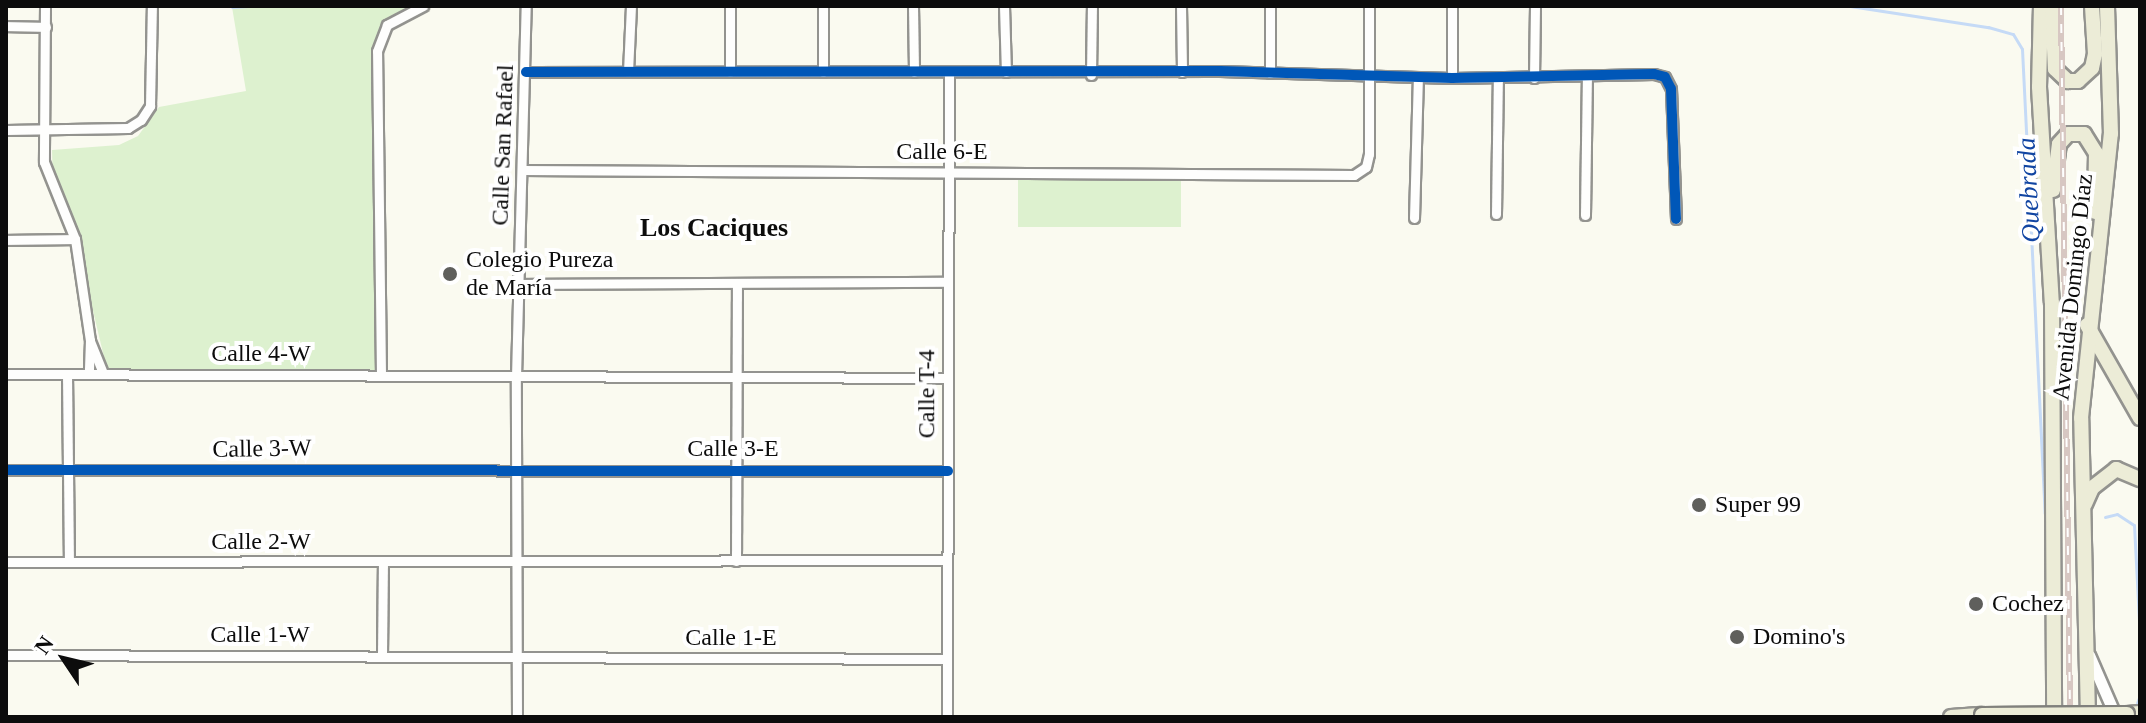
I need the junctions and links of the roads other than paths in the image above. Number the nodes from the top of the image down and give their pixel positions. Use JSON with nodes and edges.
{"nodes":[{"id":1,"x":45,"y":6,"type":"edge"},
{"id":2,"x":152,"y":6,"type":"edge"},
{"id":3,"x":423,"y":6,"type":"edge"},
{"id":4,"x":526,"y":6,"type":"edge"},
{"id":5,"x":631,"y":6,"type":"edge"},
{"id":6,"x":730,"y":6,"type":"edge"},
{"id":7,"x":823,"y":6,"type":"edge"},
{"id":8,"x":913,"y":6,"type":"edge"},
{"id":9,"x":1004,"y":6,"type":"edge"},
{"id":10,"x":1092,"y":6,"type":"edge"},
{"id":11,"x":1181,"y":6,"type":"edge"},
{"id":12,"x":1270,"y":6,"type":"edge"},
{"id":13,"x":1369,"y":6,"type":"edge"},
{"id":14,"x":1452,"y":6,"type":"edge"},
{"id":15,"x":1535,"y":6,"type":"edge"},
{"id":16,"x":2041,"y":6,"type":"edge"},
{"id":17,"x":2052,"y":6,"type":"edge"},
{"id":18,"x":2092,"y":6,"type":"edge"},
{"id":19,"x":2107,"y":6,"type":"edge"},
{"id":20,"x":6,"y":26,"type":"edge"},
{"id":21,"x":46,"y":27,"type":"junction"},
{"id":22,"x":526,"y":72,"type":"junction"},
{"id":23,"x":628,"y":72,"type":"junction"},
{"id":24,"x":730,"y":72,"type":"junction"},
{"id":25,"x":823,"y":72,"type":"junction"},
{"id":26,"x":914,"y":72,"type":"junction"},
{"id":27,"x":949,"y":72,"type":"junction"},
{"id":28,"x":1006,"y":72,"type":"junction"},
{"id":29,"x":1182,"y":72,"type":"junction"},
{"id":30,"x":1270,"y":73,"type":"junction"},
{"id":31,"x":1091,"y":75,"type":"junction"},
{"id":32,"x":1369,"y":75,"type":"junction"},
{"id":33,"x":1418,"y":77,"type":"junction"},
{"id":34,"x":1587,"y":77,"type":"junction"},
{"id":35,"x":1452,"y":78,"type":"junction"},
{"id":36,"x":1498,"y":78,"type":"junction"},
{"id":37,"x":1534,"y":78,"type":"junction"},
{"id":38,"x":6,"y":130,"type":"edge"},
{"id":39,"x":43,"y":131,"type":"junction"},
{"id":40,"x":522,"y":170,"type":"junction"},
{"id":41,"x":949,"y":172,"type":"junction"},
{"id":42,"x":1496,"y":214,"type":"dead end"},
{"id":43,"x":1585,"y":215,"type":"dead end"},
{"id":44,"x":1414,"y":218,"type":"dead end"},
{"id":45,"x":1676,"y":219,"type":"dead end"},
{"id":46,"x":75,"y":239,"type":"junction"},
{"id":47,"x":6,"y":240,"type":"edge"},
{"id":48,"x":948,"y":282,"type":"junction"},
{"id":49,"x":518,"y":284,"type":"junction"},
{"id":50,"x":737,"y":284,"type":"junction"},
{"id":51,"x":2090,"y":301,"type":"junction"},
{"id":52,"x":2052,"y":303,"type":"junction"},
{"id":53,"x":2087,"y":325,"type":"junction"},
{"id":54,"x":90,"y":340,"type":"junction"},
{"id":55,"x":6,"y":374,"type":"edge"},
{"id":56,"x":67,"y":374,"type":"junction"},
{"id":57,"x":89,"y":374,"type":"junction"},
{"id":58,"x":103,"y":374,"type":"junction"},
{"id":59,"x":381,"y":374,"type":"junction"},
{"id":60,"x":737,"y":375,"type":"junction"},
{"id":61,"x":516,"y":377,"type":"junction"},
{"id":62,"x":947,"y":378,"type":"junction"},
{"id":63,"x":2140,"y":418,"type":"edge"},
{"id":64,"x":517,"y":467,"type":"junction"},
{"id":65,"x":736,"y":469,"type":"junction"},
{"id":66,"x":6,"y":470,"type":"edge"},
{"id":67,"x":68,"y":471,"type":"junction"},
{"id":68,"x":948,"y":471,"type":"junction"},
{"id":69,"x":2140,"y":479,"type":"edge"},
{"id":70,"x":2082,"y":511,"type":"junction"},
{"id":71,"x":946,"y":560,"type":"junction"},
{"id":72,"x":69,"y":561,"type":"junction"},
{"id":73,"x":516,"y":561,"type":"junction"},
{"id":74,"x":736,"y":561,"type":"junction"},
{"id":75,"x":6,"y":562,"type":"edge"},
{"id":76,"x":383,"y":562,"type":"junction"},
{"id":77,"x":2085,"y":646,"type":"junction"},
{"id":78,"x":6,"y":655,"type":"edge"},
{"id":79,"x":382,"y":655,"type":"junction"},
{"id":80,"x":515,"y":656,"type":"junction"},
{"id":81,"x":947,"y":659,"type":"junction"},
{"id":82,"x":1982,"y":715,"type":"edge"},
{"id":83,"x":2128,"y":715,"type":"edge"},
{"id":84,"x":517,"y":717,"type":"edge"},
{"id":85,"x":947,"y":717,"type":"edge"},
{"id":86,"x":1951,"y":717,"type":"edge"},
{"id":87,"x":2054,"y":717,"type":"edge"},
{"id":88,"x":2088,"y":717,"type":"edge"}],
"edges":[{"from":1,"to":21,"type":"street"},
{"from":2,"to":39,"type":"street"},
{"from":3,"to":59,"type":"street"},
{"from":4,"to":22,"type":"street","name":"Calle San Rafael"},
{"from":5,"to":23,"type":"street"},
{"from":6,"to":24,"type":"street"},
{"from":7,"to":25,"type":"street"},
{"from":8,"to":26,"type":"street"},
{"from":9,"to":28,"type":"street"},
{"from":10,"to":31,"type":"street"},
{"from":11,"to":29,"type":"street"},
{"from":12,"to":30,"type":"street"},
{"from":13,"to":32,"type":"street"},
{"from":14,"to":35,"type":"street"},
{"from":15,"to":37,"type":"street"},
{"from":16,"to":52,"type":"main road","name":"Avenida Domingo Díaz"},
{"from":17,"to":18,"type":"main road"},
{"from":19,"to":51,"type":"main road","name":"Avenida Domingo Díaz"},
{"from":20,"to":21,"type":"street"},
{"from":21,"to":39,"type":"street"},
{"from":22,"to":23,"type":"street"},
{"from":22,"to":40,"type":"street","name":"Calle San Rafael"},
{"from":23,"to":24,"type":"street"},
{"from":24,"to":25,"type":"street"},
{"from":25,"to":26,"type":"street"},
{"from":26,"to":27,"type":"street"},
{"from":27,"to":28,"type":"street"},
{"from":27,"to":41,"type":"street","name":"Calle T-4"},
{"from":28,"to":31,"type":"street"},
{"from":29,"to":30,"type":"street"},
{"from":29,"to":31,"type":"street"},
{"from":30,"to":32,"type":"street"},
{"from":32,"to":33,"type":"street"},
{"from":32,"to":41,"type":"street","name":"Calle 6-E"},
{"from":33,"to":35,"type":"street"},
{"from":33,"to":44,"type":"street"},
{"from":34,"to":37,"type":"street"},
{"from":34,"to":43,"type":"street"},
{"from":34,"to":45,"type":"street"},
{"from":35,"to":36,"type":"street"},
{"from":36,"to":37,"type":"street"},
{"from":36,"to":42,"type":"street"},
{"from":38,"to":39,"type":"street"},
{"from":39,"to":46,"type":"street"},
{"from":40,"to":41,"type":"street","name":"Calle 6-E"},
{"from":40,"to":49,"type":"street","name":"Calle San Rafael"},
{"from":41,"to":48,"type":"street","name":"Calle T-4"},
{"from":46,"to":47,"type":"street"},
{"from":46,"to":54,"type":"street"},
{"from":48,"to":50,"type":"street"},
{"from":48,"to":62,"type":"street","name":"Calle T-4"},
{"from":49,"to":50,"type":"street"},
{"from":49,"to":61,"type":"street","name":"Calle San Rafael"},
{"from":50,"to":60,"type":"street"},
{"from":51,"to":52,"type":"main road"},
{"from":51,"to":53,"type":"main road","name":"Avenida Domingo Díaz"},
{"from":52,"to":87,"type":"main road","name":"Avenida Domingo Díaz"},
{"from":53,"to":63,"type":"main road"},
{"from":53,"to":70,"type":"main road","name":"Avenida Domingo Díaz"},
{"from":54,"to":57,"type":"street"},
{"from":54,"to":58,"type":"street"},
{"from":55,"to":56,"type":"street","name":"Calle 4-W"},
{"from":56,"to":57,"type":"street","name":"Calle 4-W"},
{"from":56,"to":67,"type":"street"},
{"from":57,"to":58,"type":"street","name":"Calle 4-W"},
{"from":58,"to":59,"type":"street","name":"Calle 4-W"},
{"from":59,"to":61,"type":"street","name":"Calle 4-W"},
{"from":60,"to":61,"type":"street","name":"Calle 4-W"},
{"from":60,"to":62,"type":"street","name":"Calle 4-W"},
{"from":60,"to":65,"type":"street"},
{"from":61,"to":64,"type":"street","name":"Calle San Rafael"},
{"from":62,"to":68,"type":"street","name":"Calle T-4"},
{"from":64,"to":65,"type":"street","name":"Calle 3-E"},
{"from":64,"to":67,"type":"street","name":"Calle 3-W"},
{"from":64,"to":73,"type":"street","name":"Calle San Rafael"},
{"from":65,"to":68,"type":"street","name":"Calle 3-E"},
{"from":65,"to":74,"type":"street"},
{"from":66,"to":67,"type":"street","name":"Calle 3-W"},
{"from":67,"to":72,"type":"street"},
{"from":68,"to":71,"type":"street","name":"Calle T-4"},
{"from":69,"to":70,"type":"main road"},
{"from":70,"to":77,"type":"main road","name":"Avenida Domingo Díaz"},
{"from":71,"to":74,"type":"street","name":"Calle 2-W"},
{"from":71,"to":81,"type":"street","name":"Calle T-4"},
{"from":72,"to":75,"type":"street","name":"Calle 2-W"},
{"from":72,"to":76,"type":"street","name":"Calle 2-W"},
{"from":73,"to":74,"type":"street","name":"Calle 2-W"},
{"from":73,"to":76,"type":"street","name":"Calle 2-W"},
{"from":73,"to":80,"type":"street","name":"Calle San Rafael"},
{"from":76,"to":79,"type":"street"},
{"from":77,"to":83,"type":"street"},
{"from":77,"to":88,"type":"main road","name":"Avenida Domingo Díaz"},
{"from":78,"to":79,"type":"street","name":"Calle 1-W"},
{"from":79,"to":80,"type":"street","name":"Calle 1-W"},
{"from":80,"to":81,"type":"street","name":"Calle 1-E"},
{"from":80,"to":84,"type":"street","name":"Calle San Rafael"},
{"from":81,"to":85,"type":"street","name":"Calle T-4"},
{"from":82,"to":83,"type":"main road","bridge":true},
{"from":82,"to":86,"type":"main road"}]}
